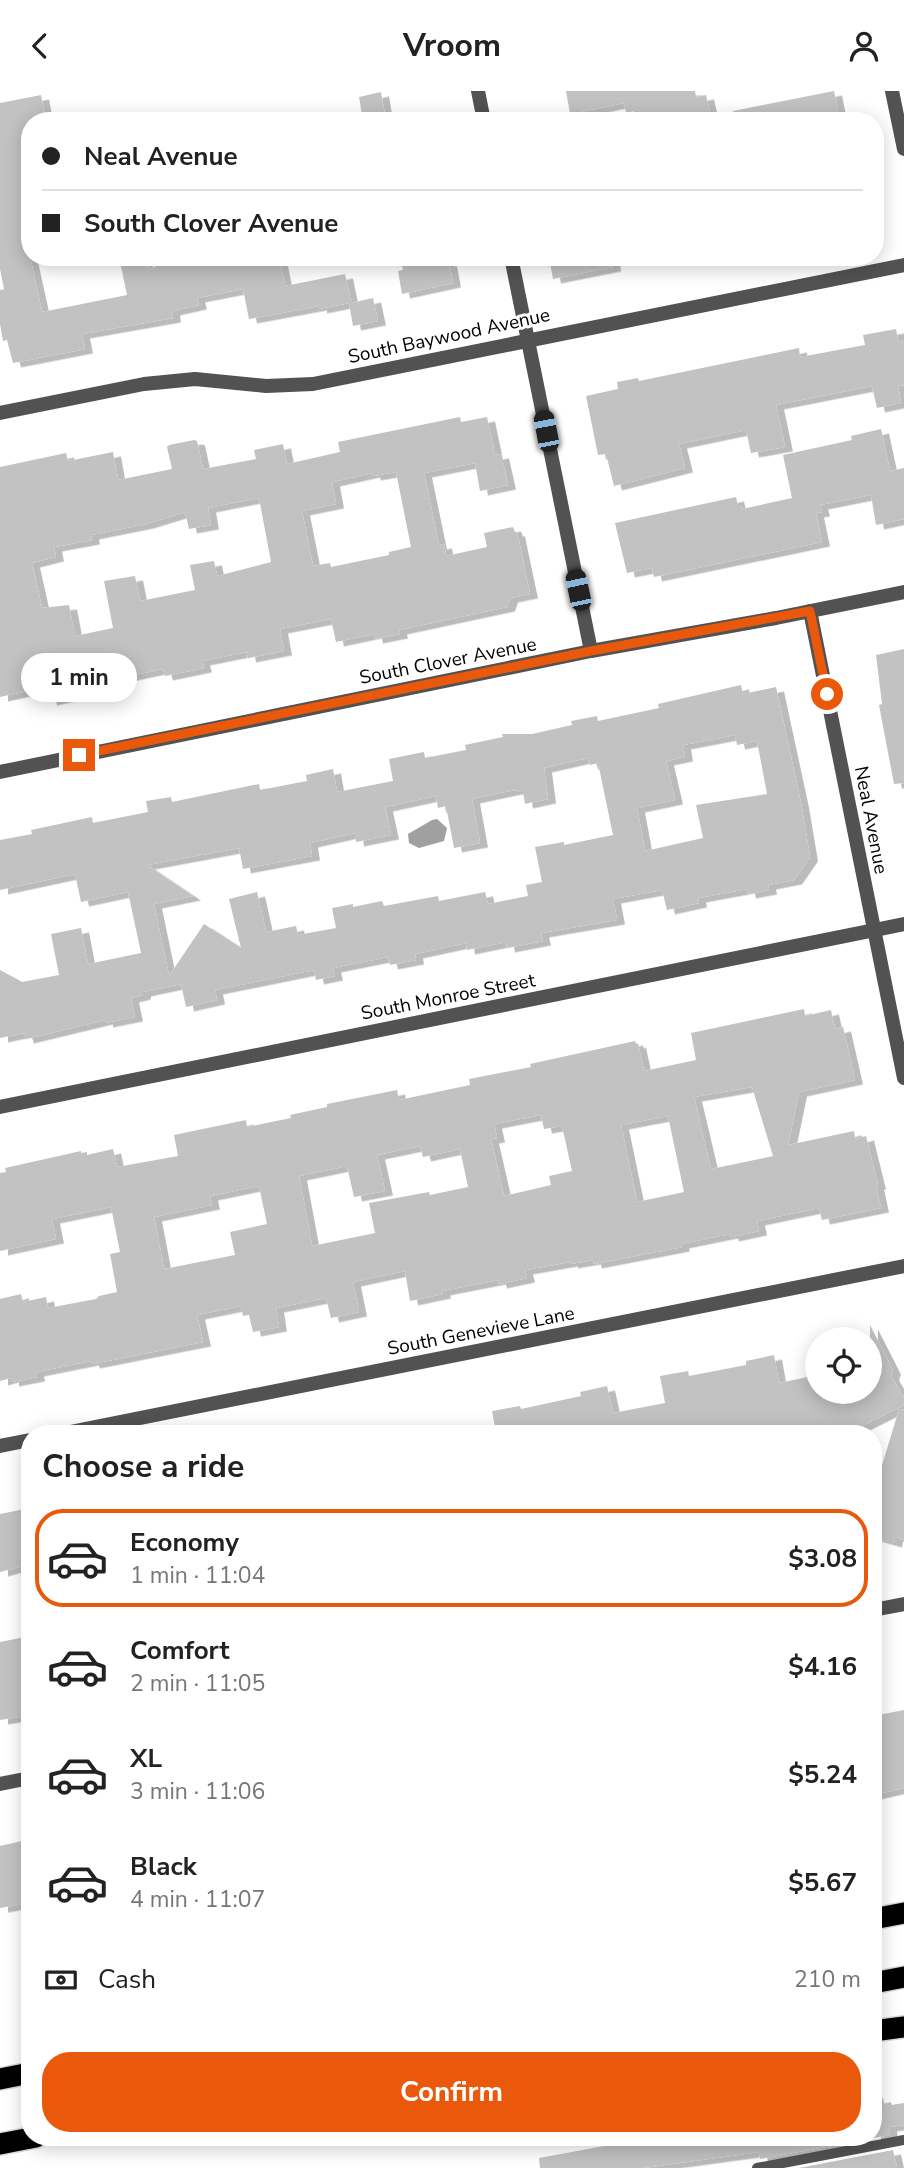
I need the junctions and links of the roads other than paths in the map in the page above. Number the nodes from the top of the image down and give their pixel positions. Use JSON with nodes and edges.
{"nodes":[{"id":1,"x":478,"y":91,"type":"edge"},
{"id":2,"x":892,"y":91,"type":"edge"},
{"id":3,"x":482,"y":112,"type":"edge"},
{"id":4,"x":904,"y":149,"type":"edge"},
{"id":5,"x":904,"y":265,"type":"edge"},
{"id":6,"x":513,"y":266,"type":"edge"},
{"id":7,"x":527,"y":339,"type":"junction"},
{"id":8,"x":0,"y":413,"type":"edge"},
{"id":9,"x":904,"y":591,"type":"edge"},
{"id":10,"x":810,"y":611,"type":"junction"},
{"id":11,"x":591,"y":651,"type":"junction"},
{"id":12,"x":0,"y":772,"type":"edge"},
{"id":13,"x":904,"y":924,"type":"edge"},
{"id":14,"x":875,"y":930,"type":"junction"},
{"id":15,"x":904,"y":1078,"type":"edge"},
{"id":16,"x":0,"y":1107,"type":"edge"},
{"id":17,"x":904,"y":1266,"type":"edge"},
{"id":18,"x":105,"y":1425,"type":"edge"},
{"id":19,"x":21,"y":1442,"type":"edge"},
{"id":20,"x":0,"y":1446,"type":"edge"},
{"id":21,"x":904,"y":1604,"type":"edge"},
{"id":22,"x":882,"y":1608,"type":"edge"},
{"id":23,"x":21,"y":1780,"type":"edge"},
{"id":24,"x":0,"y":1784,"type":"edge"},
{"id":25,"x":904,"y":1913,"type":"edge"},
{"id":26,"x":882,"y":1917,"type":"edge"},
{"id":27,"x":904,"y":1977,"type":"edge"},
{"id":28,"x":882,"y":1981,"type":"edge"},
{"id":29,"x":904,"y":2027,"type":"edge"},
{"id":30,"x":882,"y":2030,"type":"edge"},
{"id":31,"x":21,"y":2075,"type":"edge"},
{"id":32,"x":0,"y":2079,"type":"edge"},
{"id":33,"x":21,"y":2140,"type":"edge"},
{"id":34,"x":904,"y":2140,"type":"edge"},
{"id":35,"x":0,"y":2144,"type":"edge"},
{"id":36,"x":882,"y":2144,"type":"edge"},
{"id":37,"x":872,"y":2146,"type":"edge"},
{"id":38,"x":757,"y":2168,"type":"edge"}],
"edges":[{"from":1,"to":3,"type":"street"},
{"from":2,"to":4,"type":"street"},
{"from":5,"to":7,"type":"street","name":"South Baywood Avenue"},
{"from":6,"to":7,"type":"street"},
{"from":7,"to":8,"type":"street","name":"South Baywood Avenue"},
{"from":7,"to":11,"type":"street"},
{"from":9,"to":10,"type":"street","name":"South Clover Avenue"},
{"from":10,"to":11,"type":"street","name":"South Clover Avenue"},
{"from":10,"to":14,"type":"street","name":"Neal Avenue"},
{"from":11,"to":12,"type":"street","name":"South Clover Avenue"},
{"from":13,"to":14,"type":"street","name":"South Monroe Street"},
{"from":14,"to":15,"type":"street","name":"Neal Avenue"},
{"from":14,"to":16,"type":"street","name":"South Monroe Street"},
{"from":17,"to":18,"type":"street","name":"South Genevieve Lane"},
{"from":19,"to":20,"type":"street"},
{"from":21,"to":22,"type":"street"},
{"from":23,"to":24,"type":"street"},
{"from":25,"to":26,"type":"highway"},
{"from":27,"to":28,"type":"highway"},
{"from":29,"to":30,"type":"highway"},
{"from":31,"to":32,"type":"highway"},
{"from":33,"to":35,"type":"highway"},
{"from":34,"to":36,"type":"lane"},
{"from":37,"to":38,"type":"lane"}]}
